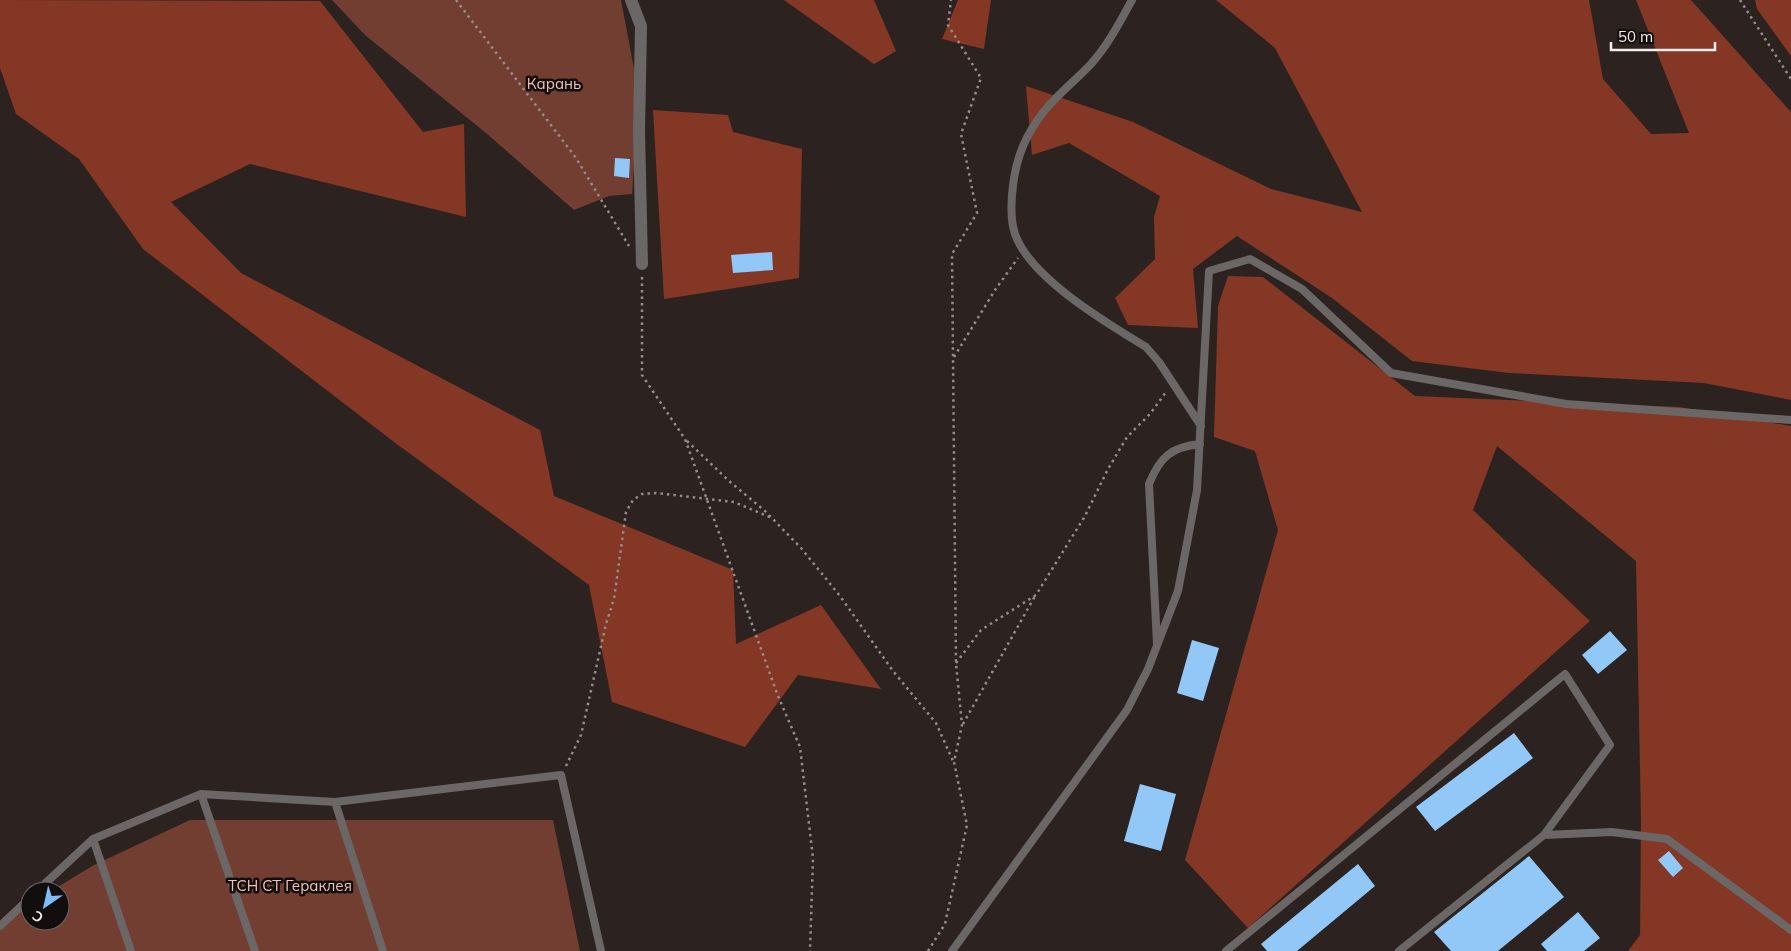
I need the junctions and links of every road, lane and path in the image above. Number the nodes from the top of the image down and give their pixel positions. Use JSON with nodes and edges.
{"nodes":[{"id":1,"x":456,"y":0,"type":"edge"},
{"id":2,"x":631,"y":0,"type":"edge"},
{"id":3,"x":951,"y":0,"type":"edge"},
{"id":4,"x":1132,"y":0,"type":"edge"},
{"id":5,"x":1740,"y":0,"type":"edge"},
{"id":6,"x":1791,"y":79,"type":"edge"},
{"id":7,"x":1023,"y":251,"type":"junction"},
{"id":8,"x":642,"y":264,"type":"junction"},
{"id":9,"x":953,"y":358,"type":"junction"},
{"id":10,"x":1172,"y":383,"type":"junction"},
{"id":11,"x":1791,"y":420,"type":"edge"},
{"id":12,"x":1201,"y":426,"type":"junction"},
{"id":13,"x":685,"y":439,"type":"junction"},
{"id":14,"x":1200,"y":444,"type":"junction"},
{"id":15,"x":772,"y":518,"type":"junction"},
{"id":16,"x":1036,"y":595,"type":"junction"},
{"id":17,"x":1157,"y":647,"type":"junction"},
{"id":18,"x":956,"y":663,"type":"junction"},
{"id":19,"x":962,"y":725,"type":"junction"},
{"id":20,"x":954,"y":762,"type":"junction"},
{"id":21,"x":561,"y":775,"type":"junction"},
{"id":22,"x":201,"y":794,"type":"junction"},
{"id":23,"x":335,"y":802,"type":"junction"},
{"id":24,"x":1544,"y":835,"type":"junction"},
{"id":25,"x":93,"y":839,"type":"junction"},
{"id":26,"x":48,"y":881,"type":"edge"},
{"id":27,"x":20,"y":907,"type":"edge"},
{"id":28,"x":0,"y":926,"type":"edge"},
{"id":29,"x":1791,"y":930,"type":"edge"},
{"id":30,"x":131,"y":951,"type":"edge"},
{"id":31,"x":256,"y":951,"type":"edge"},
{"id":32,"x":383,"y":951,"type":"edge"},
{"id":33,"x":601,"y":951,"type":"edge"},
{"id":34,"x":810,"y":951,"type":"edge"},
{"id":35,"x":928,"y":951,"type":"edge"},
{"id":36,"x":952,"y":951,"type":"edge"},
{"id":37,"x":1226,"y":951,"type":"edge"},
{"id":38,"x":1399,"y":951,"type":"edge"}],
"edges":[{"from":1,"to":8,"type":"path"},
{"from":2,"to":8,"type":"street"},
{"from":3,"to":9,"type":"path"},
{"from":4,"to":7,"type":"lane"},
{"from":5,"to":6,"type":"path"},
{"from":7,"to":9,"type":"path"},
{"from":7,"to":10,"type":"lane"},
{"from":8,"to":13,"type":"path"},
{"from":9,"to":18,"type":"path"},
{"from":10,"to":12,"type":"lane"},
{"from":10,"to":16,"type":"path"},
{"from":11,"to":12,"type":"lane"},
{"from":12,"to":14,"type":"lane"},
{"from":13,"to":15,"type":"path"},
{"from":13,"to":34,"type":"path"},
{"from":14,"to":17,"type":"lane"},
{"from":14,"to":17,"type":"lane"},
{"from":15,"to":20,"type":"path"},
{"from":15,"to":21,"type":"path"},
{"from":16,"to":18,"type":"path"},
{"from":16,"to":19,"type":"path"},
{"from":17,"to":36,"type":"lane"},
{"from":18,"to":19,"type":"path"},
{"from":19,"to":20,"type":"path"},
{"from":20,"to":35,"type":"path"},
{"from":21,"to":23,"type":"lane"},
{"from":21,"to":33,"type":"lane"},
{"from":22,"to":23,"type":"lane"},
{"from":22,"to":25,"type":"lane"},
{"from":22,"to":31,"type":"lane"},
{"from":23,"to":32,"type":"lane"},
{"from":24,"to":29,"type":"lane"},
{"from":24,"to":37,"type":"lane"},
{"from":24,"to":38,"type":"lane"},
{"from":25,"to":26,"type":"lane"},
{"from":25,"to":30,"type":"lane"},
{"from":27,"to":28,"type":"lane"}]}
